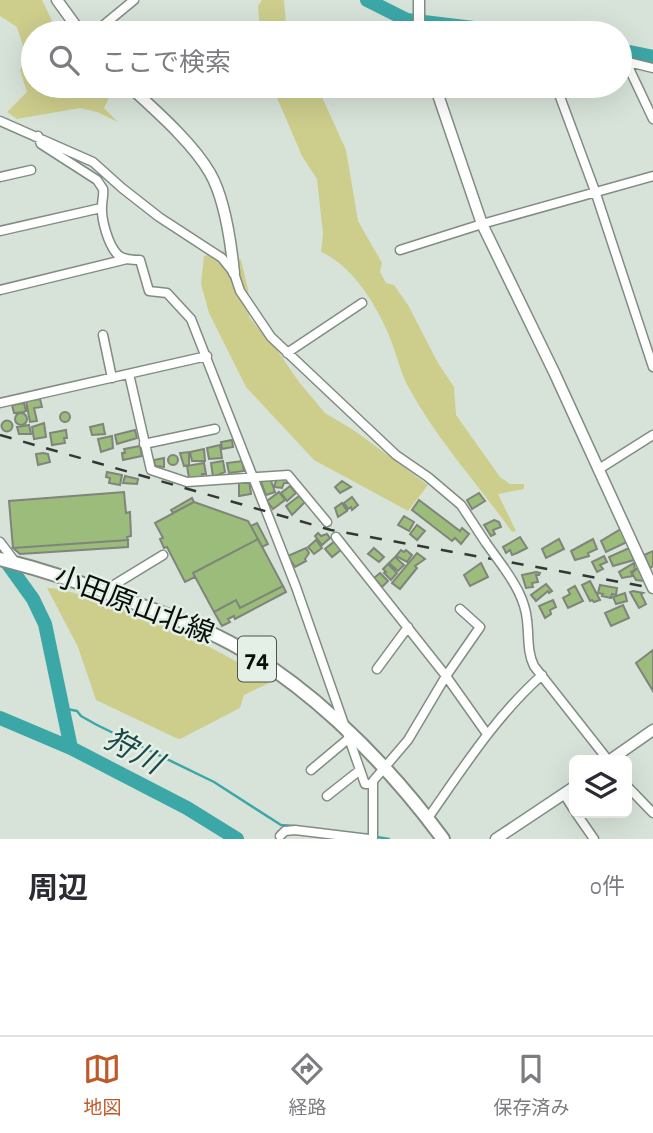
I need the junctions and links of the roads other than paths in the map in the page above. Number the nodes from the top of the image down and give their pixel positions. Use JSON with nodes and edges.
{"nodes":[{"id":1,"x":57,"y":0,"type":"edge"},
{"id":2,"x":134,"y":0,"type":"edge"},
{"id":3,"x":72,"y":21,"type":"edge"},
{"id":4,"x":109,"y":21,"type":"edge"},
{"id":5,"x":632,"y":63,"type":"edge"},
{"id":6,"x":653,"y":68,"type":"edge"},
{"id":7,"x":632,"y":78,"type":"edge"},
{"id":8,"x":143,"y":98,"type":"edge"},
{"id":9,"x":439,"y":98,"type":"edge"},
{"id":10,"x":560,"y":98,"type":"edge"},
{"id":11,"x":653,"y":119,"type":"edge"},
{"id":12,"x":2,"y":120,"type":"edge"},
{"id":13,"x":38,"y":136,"type":"junction"},
{"id":14,"x":31,"y":170,"type":"dead end"},
{"id":15,"x":653,"y":176,"type":"edge"},
{"id":16,"x":0,"y":177,"type":"edge"},
{"id":17,"x":595,"y":191,"type":"junction"},
{"id":18,"x":101,"y":208,"type":"junction"},
{"id":19,"x":482,"y":224,"type":"junction"},
{"id":20,"x":0,"y":231,"type":"edge"},
{"id":21,"x":400,"y":250,"type":"dead end"},
{"id":22,"x":127,"y":259,"type":"junction"},
{"id":23,"x":234,"y":273,"type":"junction"},
{"id":24,"x":0,"y":290,"type":"edge"},
{"id":25,"x":362,"y":303,"type":"dead end"},
{"id":26,"x":103,"y":335,"type":"dead end"},
{"id":27,"x":287,"y":353,"type":"junction"},
{"id":28,"x":207,"y":356,"type":"junction"},
{"id":29,"x":653,"y":367,"type":"edge"},
{"id":30,"x":129,"y":374,"type":"junction"},
{"id":31,"x":112,"y":378,"type":"junction"},
{"id":32,"x":0,"y":403,"type":"edge"},
{"id":33,"x":215,"y":429,"type":"dead end"},
{"id":34,"x":653,"y":435,"type":"edge"},
{"id":35,"x":144,"y":444,"type":"junction"},
{"id":36,"x":599,"y":468,"type":"junction"},
{"id":37,"x":252,"y":477,"type":"junction"},
{"id":38,"x":327,"y":522,"type":"dead end"},
{"id":39,"x":337,"y":537,"type":"dead end"},
{"id":40,"x":0,"y":542,"type":"edge"},
{"id":41,"x":163,"y":555,"type":"dead end"},
{"id":42,"x":0,"y":559,"type":"edge"},
{"id":43,"x":15,"y":563,"type":"junction"},
{"id":44,"x":652,"y":584,"type":"edge"},
{"id":45,"x":104,"y":591,"type":"junction"},
{"id":46,"x":460,"y":609,"type":"dead end"},
{"id":47,"x":408,"y":627,"type":"junction"},
{"id":48,"x":377,"y":669,"type":"dead end"},
{"id":49,"x":541,"y":675,"type":"junction"},
{"id":50,"x":446,"y":676,"type":"junction"},
{"id":51,"x":653,"y":730,"type":"edge"},
{"id":52,"x":346,"y":733,"type":"junction"},
{"id":53,"x":487,"y":734,"type":"junction"},
{"id":54,"x":605,"y":755,"type":"edge"},
{"id":55,"x":616,"y":755,"type":"edge"},
{"id":56,"x":385,"y":766,"type":"junction"},
{"id":57,"x":360,"y":770,"type":"junction"},
{"id":58,"x":311,"y":771,"type":"dead end"},
{"id":59,"x":373,"y":784,"type":"junction"},
{"id":60,"x":569,"y":790,"type":"edge"},
{"id":61,"x":632,"y":791,"type":"edge"},
{"id":62,"x":564,"y":794,"type":"junction"},
{"id":63,"x":327,"y":796,"type":"dead end"},
{"id":64,"x":569,"y":802,"type":"edge"},
{"id":65,"x":653,"y":813,"type":"edge"},
{"id":66,"x":428,"y":818,"type":"junction"},
{"id":67,"x":580,"y":818,"type":"edge"},
{"id":68,"x":587,"y":828,"type":"junction"},
{"id":69,"x":280,"y":836,"type":"dead end"},
{"id":70,"x":371,"y":839,"type":"edge"},
{"id":71,"x":443,"y":839,"type":"edge"},
{"id":72,"x":496,"y":839,"type":"edge"},
{"id":73,"x":586,"y":839,"type":"edge"},
{"id":74,"x":594,"y":839,"type":"edge"}],
"edges":[{"from":1,"to":3,"type":"street"},
{"from":2,"to":4,"type":"street"},
{"from":5,"to":6,"type":"street"},
{"from":7,"to":11,"type":"street"},
{"from":8,"to":23,"type":"street"},
{"from":9,"to":19,"type":"street"},
{"from":10,"to":17,"type":"street"},
{"from":12,"to":13,"type":"street"},
{"from":13,"to":18,"type":"street"},
{"from":13,"to":23,"type":"street"},
{"from":14,"to":16,"type":"street"},
{"from":15,"to":17,"type":"street"},
{"from":17,"to":19,"type":"street"},
{"from":17,"to":29,"type":"street"},
{"from":18,"to":20,"type":"street"},
{"from":18,"to":22,"type":"street"},
{"from":19,"to":21,"type":"street"},
{"from":19,"to":36,"type":"street"},
{"from":22,"to":24,"type":"street"},
{"from":22,"to":28,"type":"street"},
{"from":23,"to":27,"type":"street"},
{"from":25,"to":27,"type":"street"},
{"from":26,"to":31,"type":"street"},
{"from":27,"to":49,"type":"street","bridge":true},
{"from":28,"to":30,"type":"street"},
{"from":28,"to":37,"type":"street"},
{"from":30,"to":31,"type":"street"},
{"from":30,"to":35,"type":"street"},
{"from":31,"to":32,"type":"street"},
{"from":33,"to":35,"type":"street"},
{"from":34,"to":36,"type":"street"},
{"from":35,"to":37,"type":"street"},
{"from":36,"to":44,"type":"street"},
{"from":37,"to":38,"type":"street"},
{"from":37,"to":52,"type":"street"},
{"from":39,"to":47,"type":"street"},
{"from":40,"to":43,"type":"street"},
{"from":41,"to":45,"type":"street"},
{"from":42,"to":43,"type":"main road","name":"小田原山北線","number":"74"},
{"from":43,"to":45,"type":"main road","name":"小田原山北線","number":"74"},
{"from":45,"to":52,"type":"main road","name":"小田原山北線","number":"74"},
{"from":46,"to":50,"type":"street"},
{"from":47,"to":48,"type":"street"},
{"from":47,"to":50,"type":"street"},
{"from":49,"to":53,"type":"street"},
{"from":49,"to":54,"type":"street"},
{"from":50,"to":53,"type":"street"},
{"from":50,"to":56,"type":"street"},
{"from":51,"to":55,"type":"street"},
{"from":52,"to":56,"type":"main road","name":"小田原山北線","number":"74"},
{"from":52,"to":57,"type":"street"},
{"from":52,"to":58,"type":"street"},
{"from":53,"to":66,"type":"street"},
{"from":56,"to":59,"type":"street"},
{"from":56,"to":66,"type":"main road","name":"小田原山北線","number":"74"},
{"from":57,"to":59,"type":"street"},
{"from":57,"to":63,"type":"street"},
{"from":59,"to":70,"type":"street"},
{"from":60,"to":62,"type":"street"},
{"from":61,"to":65,"type":"street"},
{"from":62,"to":64,"type":"street"},
{"from":62,"to":72,"type":"street"},
{"from":66,"to":71,"type":"main road","name":"小田原山北線","number":"74"},
{"from":67,"to":68,"type":"street"},
{"from":68,"to":73,"type":"street"},
{"from":68,"to":74,"type":"street"},
{"from":69,"to":70,"type":"street"}]}
